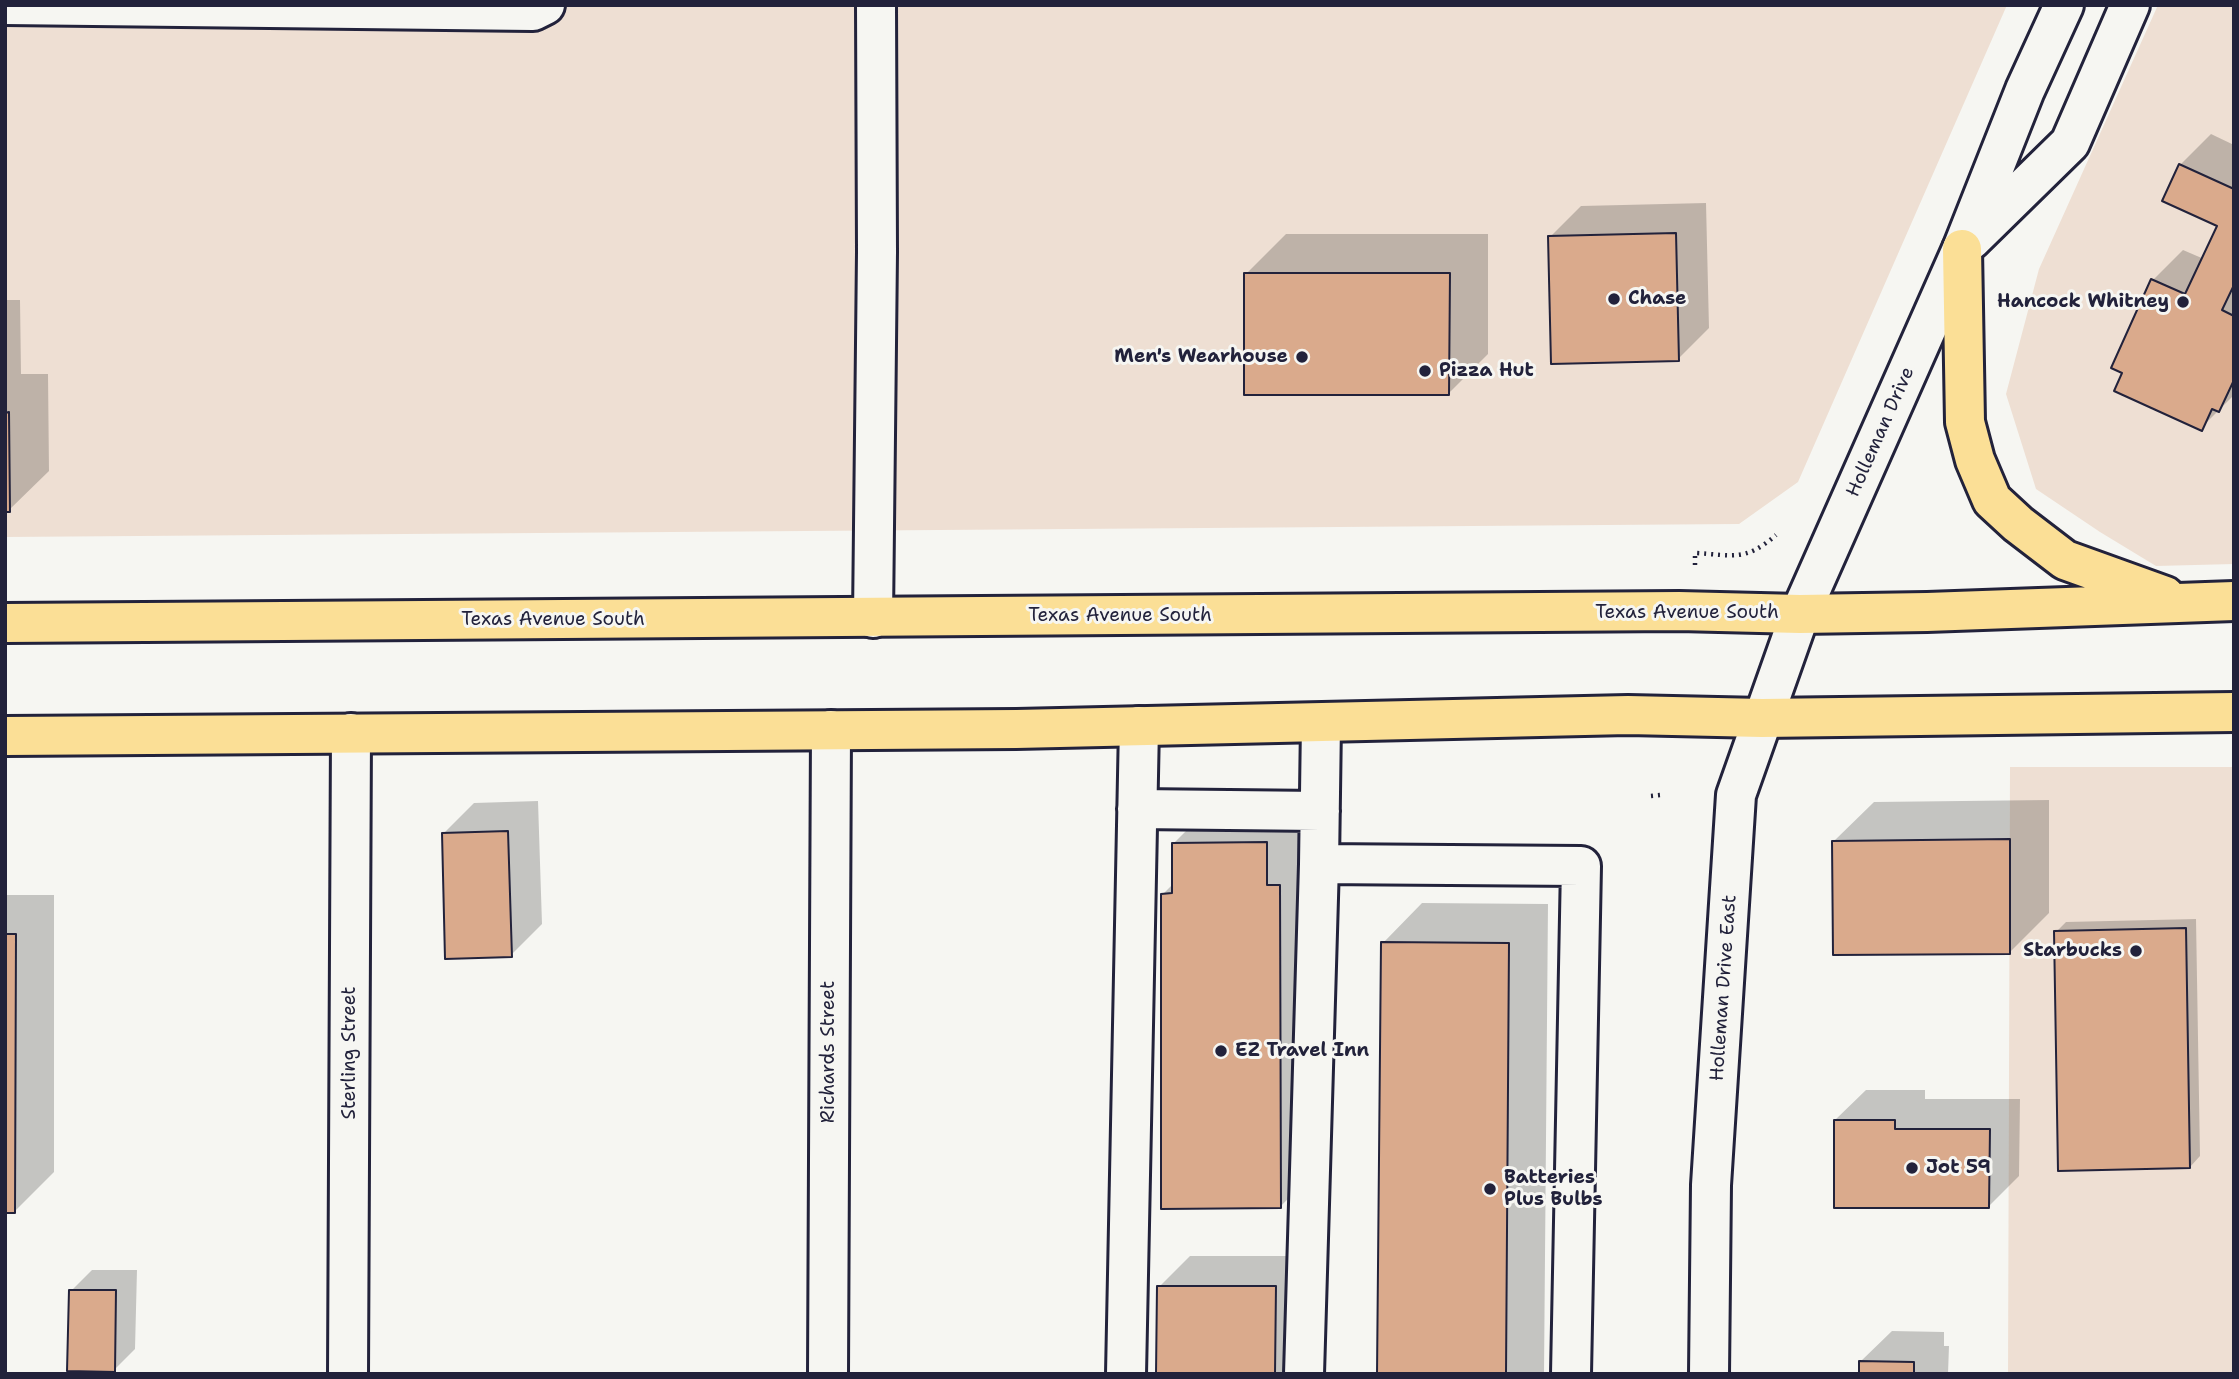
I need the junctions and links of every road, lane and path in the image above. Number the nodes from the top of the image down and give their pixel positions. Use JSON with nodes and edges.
{"nodes":[{"id":1,"x":5,"y":5,"type":"edge"},
{"id":2,"x":545,"y":5,"type":"edge"},
{"id":3,"x":876,"y":5,"type":"edge"},
{"id":4,"x":2064,"y":5,"type":"edge"},
{"id":5,"x":2103,"y":5,"type":"edge"},
{"id":6,"x":2130,"y":5,"type":"edge"},
{"id":7,"x":2070,"y":143,"type":"junction"},
{"id":8,"x":1962,"y":249,"type":"junction"},
{"id":9,"x":1776,"y":535,"type":"dead end"},
{"id":10,"x":1695,"y":565,"type":"dead end"},
{"id":11,"x":2234,"y":601,"type":"edge"},
{"id":12,"x":2184,"y":603,"type":"junction"},
{"id":13,"x":1800,"y":614,"type":"junction"},
{"id":14,"x":873,"y":618,"type":"junction"},
{"id":15,"x":5,"y":623,"type":"edge"},
{"id":16,"x":2234,"y":712,"type":"edge"},
{"id":17,"x":1762,"y":718,"type":"junction"},
{"id":18,"x":1321,"y":723,"type":"junction"},
{"id":19,"x":1139,"y":726,"type":"junction"},
{"id":20,"x":831,"y":730,"type":"junction"},
{"id":21,"x":351,"y":733,"type":"junction"},
{"id":22,"x":5,"y":736,"type":"edge"},
{"id":23,"x":1661,"y":795,"type":"dead end"},
{"id":24,"x":1651,"y":796,"type":"dead end"},
{"id":25,"x":1137,"y":809,"type":"junction"},
{"id":26,"x":1320,"y":811,"type":"junction"},
{"id":27,"x":1319,"y":864,"type":"junction"},
{"id":28,"x":348,"y":1374,"type":"edge"},
{"id":29,"x":828,"y":1374,"type":"edge"},
{"id":30,"x":1126,"y":1374,"type":"edge"},
{"id":31,"x":1304,"y":1374,"type":"edge"},
{"id":32,"x":1572,"y":1374,"type":"edge"},
{"id":33,"x":1709,"y":1374,"type":"edge"}],
"edges":[{"from":1,"to":2,"type":"street"},
{"from":3,"to":14,"type":"street"},
{"from":4,"to":8,"type":"street","name":"Holleman Drive"},
{"from":5,"to":7,"type":"street"},
{"from":6,"to":7,"type":"street","name":"Holleman Drive"},
{"from":7,"to":8,"type":"street","name":"Holleman Drive"},
{"from":8,"to":12,"type":"main road"},
{"from":8,"to":13,"type":"street","name":"Holleman Drive"},
{"from":9,"to":10,"type":"path"},
{"from":11,"to":12,"type":"main road","name":"Texas Avenue South"},
{"from":12,"to":13,"type":"main road","name":"Texas Avenue South"},
{"from":13,"to":14,"type":"main road","name":"Texas Avenue South"},
{"from":13,"to":17,"type":"street","name":"Holleman Drive East"},
{"from":14,"to":15,"type":"main road","name":"Texas Avenue South"},
{"from":16,"to":17,"type":"main road"},
{"from":17,"to":18,"type":"main road"},
{"from":17,"to":33,"type":"street","name":"Holleman Drive East"},
{"from":18,"to":19,"type":"main road"},
{"from":18,"to":26,"type":"street"},
{"from":19,"to":20,"type":"main road"},
{"from":19,"to":25,"type":"street"},
{"from":20,"to":21,"type":"main road"},
{"from":20,"to":29,"type":"street","name":"Richards Street"},
{"from":21,"to":22,"type":"main road"},
{"from":21,"to":28,"type":"street","name":"Sterling Street"},
{"from":23,"to":24,"type":"path"},
{"from":25,"to":26,"type":"street"},
{"from":25,"to":30,"type":"street"},
{"from":26,"to":27,"type":"street"},
{"from":27,"to":31,"type":"street"},
{"from":27,"to":32,"type":"street"}]}
